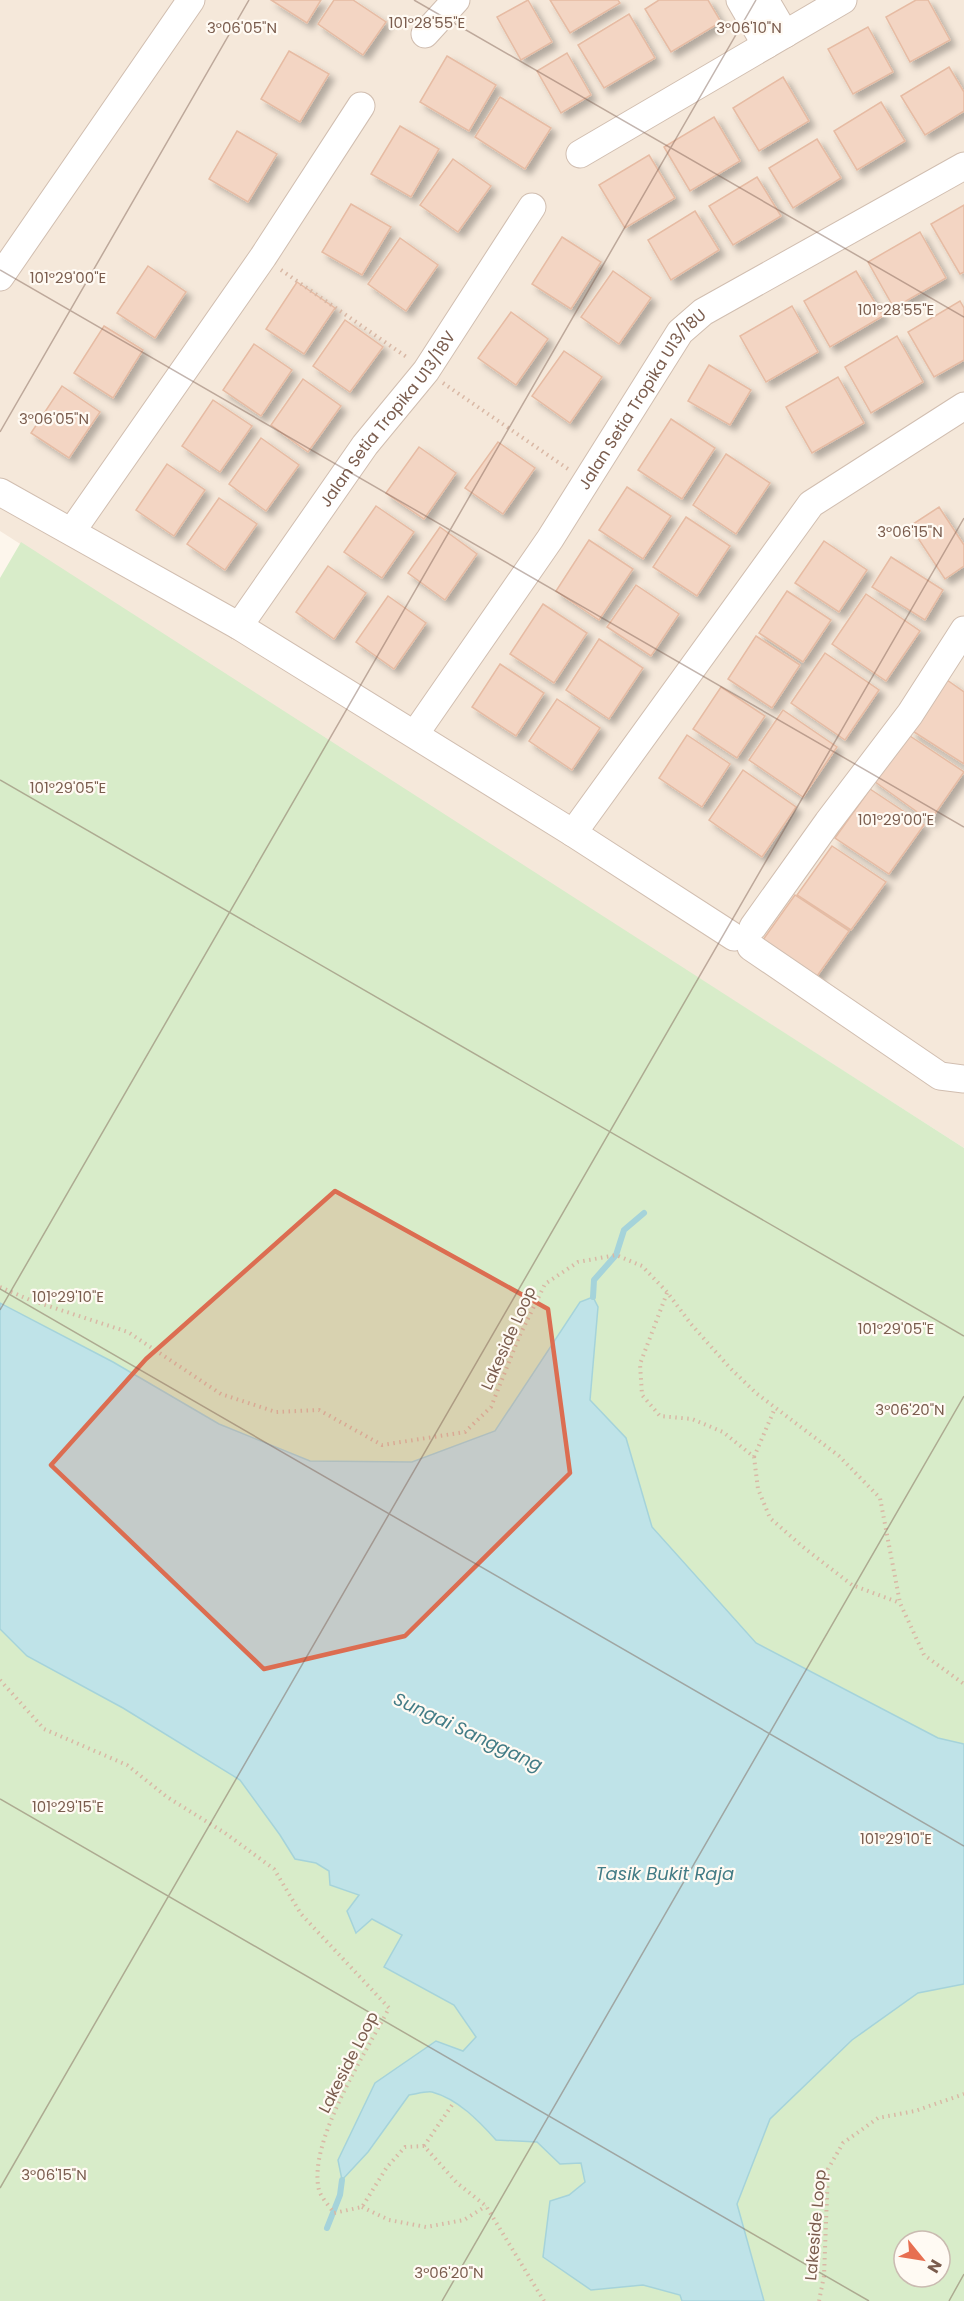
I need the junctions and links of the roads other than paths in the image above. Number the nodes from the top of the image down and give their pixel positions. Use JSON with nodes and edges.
{"nodes":[{"id":1,"x":191,"y":0,"type":"edge"},
{"id":2,"x":456,"y":0,"type":"edge"},
{"id":3,"x":740,"y":0,"type":"edge"},
{"id":4,"x":765,"y":0,"type":"edge"},
{"id":5,"x":843,"y":0,"type":"edge"},
{"id":6,"x":425,"y":34,"type":"dead end"},
{"id":7,"x":776,"y":39,"type":"junction"},
{"id":8,"x":361,"y":106,"type":"dead end"},
{"id":9,"x":580,"y":154,"type":"dead end"},
{"id":10,"x":964,"y":166,"type":"edge"},
{"id":11,"x":532,"y":207,"type":"dead end"},
{"id":12,"x":0,"y":277,"type":"edge"},
{"id":13,"x":964,"y":406,"type":"edge"},
{"id":14,"x":0,"y":492,"type":"edge"},
{"id":15,"x":72,"y":531,"type":"junction"},
{"id":16,"x":239,"y":626,"type":"junction"},
{"id":17,"x":964,"y":630,"type":"edge"},
{"id":18,"x":415,"y":734,"type":"junction"},
{"id":19,"x":573,"y":833,"type":"junction"},
{"id":20,"x":746,"y":937,"type":"junction"},
{"id":21,"x":964,"y":1079,"type":"edge"}],
"edges":[{"from":1,"to":12,"type":"street"},
{"from":2,"to":6,"type":"street"},
{"from":3,"to":7,"type":"street"},
{"from":4,"to":7,"type":"street"},
{"from":5,"to":7,"type":"street"},
{"from":7,"to":9,"type":"street"},
{"from":8,"to":15,"type":"street"},
{"from":10,"to":18,"type":"street","name":"Jalan Setia Tropika U13/18U"},
{"from":11,"to":16,"type":"street","name":"Jalan Setia Tropika U13/18V"},
{"from":13,"to":19,"type":"street"},
{"from":14,"to":15,"type":"street"},
{"from":15,"to":16,"type":"street"},
{"from":16,"to":18,"type":"street"},
{"from":17,"to":20,"type":"street"},
{"from":18,"to":19,"type":"street"},
{"from":19,"to":20,"type":"street"},
{"from":20,"to":21,"type":"street"}]}
